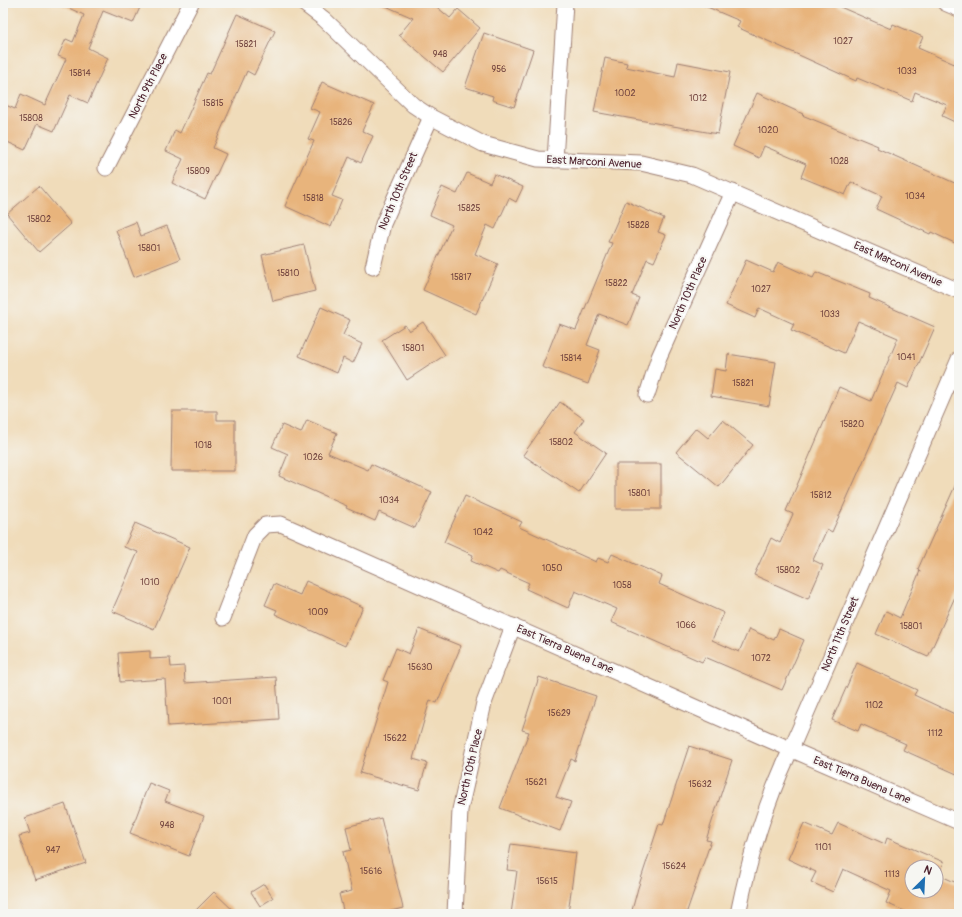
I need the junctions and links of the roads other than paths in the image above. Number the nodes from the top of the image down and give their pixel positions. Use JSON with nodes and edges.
{"nodes":[{"id":1,"x":191,"y":3,"type":"edge"},
{"id":2,"x":303,"y":3,"type":"edge"},
{"id":3,"x":565,"y":3,"type":"edge"},
{"id":4,"x":945,"y":3,"type":"edge"},
{"id":5,"x":959,"y":9,"type":"edge"},
{"id":6,"x":431,"y":117,"type":"junction"},
{"id":7,"x":555,"y":160,"type":"junction"},
{"id":8,"x":106,"y":168,"type":"dead end"},
{"id":9,"x":733,"y":192,"type":"junction"},
{"id":10,"x":373,"y":267,"type":"dead end"},
{"id":11,"x":959,"y":291,"type":"edge"},
{"id":12,"x":959,"y":359,"type":"edge"},
{"id":13,"x":647,"y":395,"type":"dead end"},
{"id":14,"x":222,"y":618,"type":"dead end"},
{"id":15,"x":513,"y":626,"type":"junction"},
{"id":16,"x":791,"y":749,"type":"junction"},
{"id":17,"x":959,"y":822,"type":"edge"},
{"id":18,"x":455,"y":914,"type":"edge"},
{"id":19,"x":738,"y":914,"type":"edge"}],
"edges":[{"from":1,"to":8,"type":"street","name":"North 9th Place"},
{"from":2,"to":6,"type":"street","name":"East Marconi Avenue"},
{"from":3,"to":7,"type":"street"},
{"from":4,"to":5,"type":"street"},
{"from":6,"to":7,"type":"street","name":"East Marconi Avenue"},
{"from":6,"to":10,"type":"street","name":"North 10th Street"},
{"from":7,"to":9,"type":"street","name":"East Marconi Avenue"},
{"from":9,"to":11,"type":"street","name":"East Marconi Avenue"},
{"from":9,"to":13,"type":"street","name":"North 10th Place"},
{"from":12,"to":16,"type":"street","name":"North 11th Street"},
{"from":14,"to":15,"type":"street","name":"East Tierra Buena Lane"},
{"from":15,"to":16,"type":"street","name":"East Tierra Buena Lane"},
{"from":15,"to":18,"type":"street","name":"North 10th Place"},
{"from":16,"to":17,"type":"street","name":"East Tierra Buena Lane"},
{"from":16,"to":19,"type":"street","name":"North 11th Street"}]}
